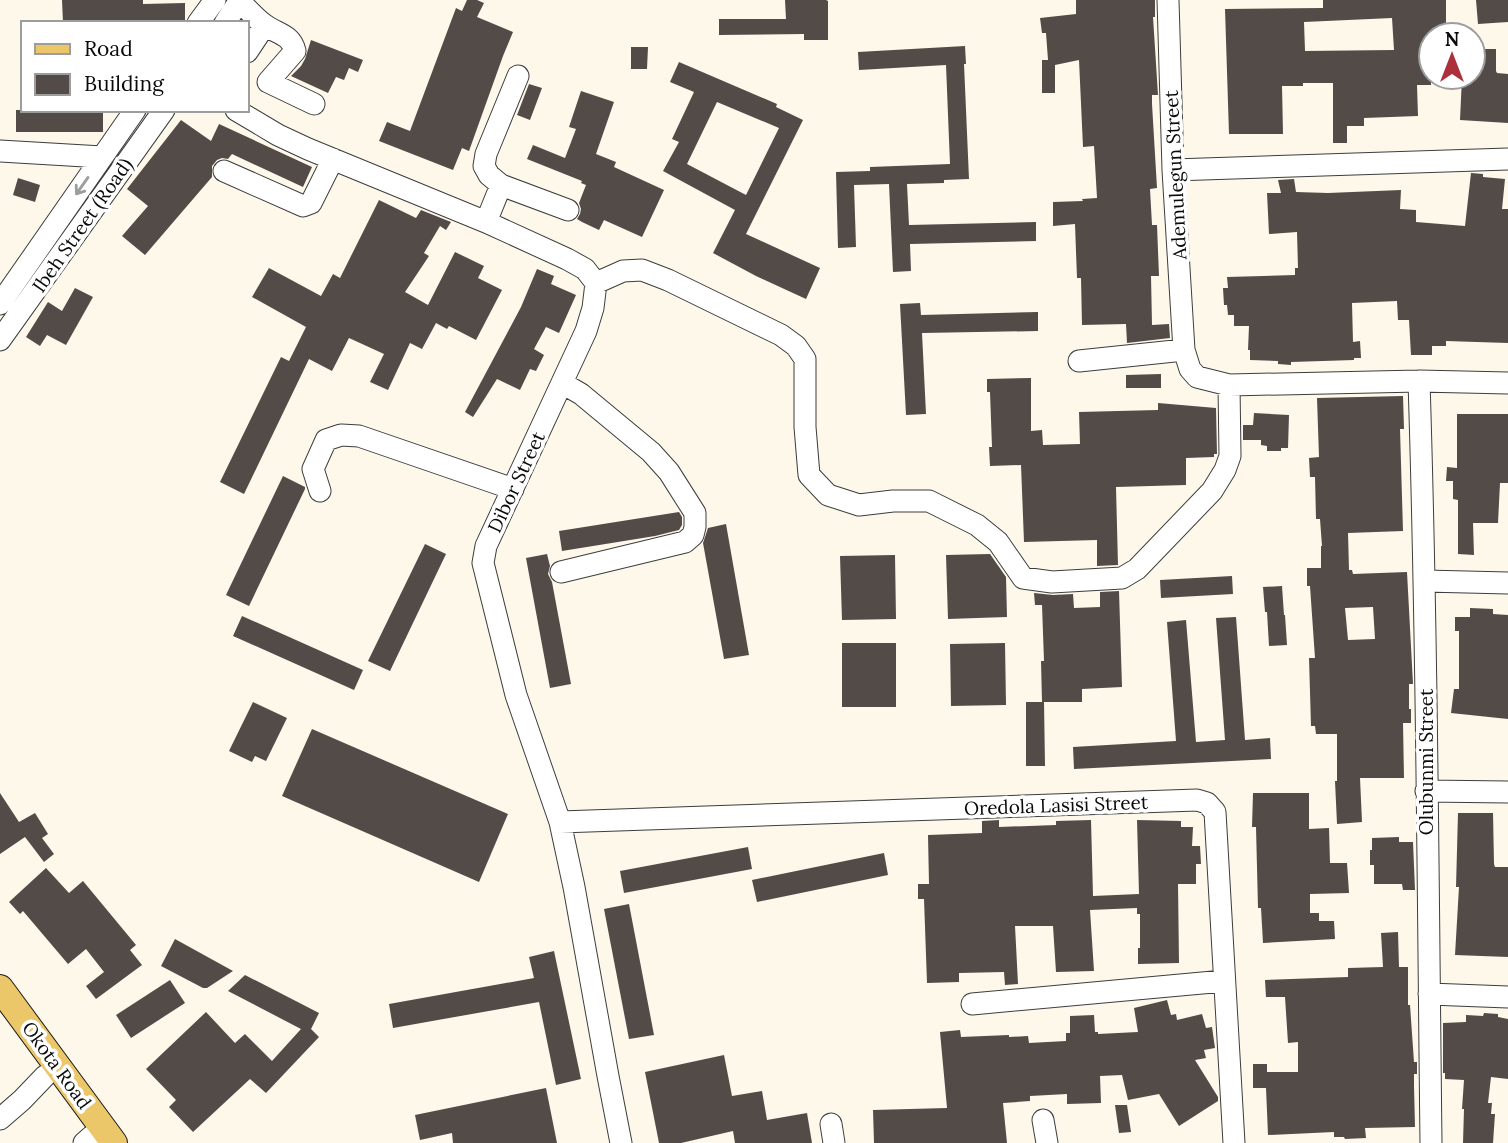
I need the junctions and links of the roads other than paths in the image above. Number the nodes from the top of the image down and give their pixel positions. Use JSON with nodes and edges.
{"nodes":[{"id":1,"x":215,"y":0,"type":"edge"},
{"id":2,"x":1168,"y":0,"type":"edge"},
{"id":3,"x":240,"y":1,"type":"edge"},
{"id":4,"x":199,"y":21,"type":"edge"},
{"id":5,"x":226,"y":21,"type":"edge"},
{"id":6,"x":265,"y":26,"type":"junction"},
{"id":7,"x":248,"y":51,"type":"edge"},
{"id":8,"x":518,"y":76,"type":"dead end"},
{"id":9,"x":314,"y":104,"type":"dead end"},
{"id":10,"x":134,"y":112,"type":"edge"},
{"id":11,"x":163,"y":112,"type":"edge"},
{"id":12,"x":239,"y":112,"type":"edge"},
{"id":13,"x":0,"y":151,"type":"edge"},
{"id":14,"x":102,"y":157,"type":"junction"},
{"id":15,"x":333,"y":159,"type":"junction"},
{"id":16,"x":1508,"y":159,"type":"edge"},
{"id":17,"x":1173,"y":170,"type":"junction"},
{"id":18,"x":224,"y":171,"type":"dead end"},
{"id":19,"x":501,"y":185,"type":"junction"},
{"id":20,"x":568,"y":210,"type":"dead end"},
{"id":21,"x":486,"y":222,"type":"junction"},
{"id":22,"x":596,"y":283,"type":"junction"},
{"id":23,"x":0,"y":304,"type":"edge"},
{"id":24,"x":0,"y":340,"type":"edge"},
{"id":25,"x":1184,"y":350,"type":"junction"},
{"id":26,"x":1079,"y":361,"type":"dead end"},
{"id":27,"x":1419,"y":381,"type":"junction"},
{"id":28,"x":562,"y":383,"type":"junction"},
{"id":29,"x":1508,"y":383,"type":"edge"},
{"id":30,"x":1229,"y":385,"type":"junction"},
{"id":31,"x":513,"y":489,"type":"junction"},
{"id":32,"x":320,"y":491,"type":"dead end"},
{"id":33,"x":561,"y":572,"type":"dead end"},
{"id":34,"x":1425,"y":581,"type":"junction"},
{"id":35,"x":1508,"y":583,"type":"edge"},
{"id":36,"x":1426,"y":791,"type":"junction"},
{"id":37,"x":1508,"y":792,"type":"edge"},
{"id":38,"x":560,"y":822,"type":"junction"},
{"id":39,"x":1224,"y":981,"type":"junction"},
{"id":40,"x":0,"y":988,"type":"edge"},
{"id":41,"x":1429,"y":994,"type":"junction"},
{"id":42,"x":1508,"y":997,"type":"edge"},
{"id":43,"x":972,"y":1004,"type":"dead end"},
{"id":44,"x":0,"y":1015,"type":"edge"},
{"id":45,"x":45,"y":1076,"type":"junction"},
{"id":46,"x":0,"y":1119,"type":"edge"},
{"id":47,"x":1044,"y":1120,"type":"dead end"},
{"id":48,"x":97,"y":1141,"type":"edge"},
{"id":49,"x":621,"y":1143,"type":"edge"},
{"id":50,"x":1047,"y":1143,"type":"edge"},
{"id":51,"x":1234,"y":1143,"type":"edge"},
{"id":52,"x":1431,"y":1143,"type":"edge"}],
"edges":[{"from":1,"to":4,"type":"street"},
{"from":2,"to":17,"type":"street","name":"Ademulegun Street"},
{"from":3,"to":5,"type":"street"},
{"from":3,"to":6,"type":"street"},
{"from":6,"to":7,"type":"street"},
{"from":6,"to":9,"type":"street"},
{"from":8,"to":19,"type":"street"},
{"from":10,"to":14,"type":"street","name":"Ibeh Street (Road)"},
{"from":11,"to":24,"type":"street","name":"Ibeh Street (Road)"},
{"from":12,"to":15,"type":"street"},
{"from":13,"to":14,"type":"street"},
{"from":14,"to":23,"type":"street","name":"Ibeh Street (Road)","one_way":true},
{"from":15,"to":18,"type":"street"},
{"from":15,"to":21,"type":"street"},
{"from":16,"to":17,"type":"street"},
{"from":17,"to":25,"type":"street","name":"Ademulegun Street"},
{"from":19,"to":20,"type":"street"},
{"from":19,"to":21,"type":"street"},
{"from":21,"to":22,"type":"street"},
{"from":22,"to":28,"type":"street","name":"Dibor Street"},
{"from":22,"to":30,"type":"street"},
{"from":25,"to":26,"type":"street"},
{"from":25,"to":30,"type":"street"},
{"from":27,"to":29,"type":"street"},
{"from":27,"to":30,"type":"street"},
{"from":27,"to":34,"type":"street","name":"Olubunmi Street"},
{"from":28,"to":31,"type":"street","name":"Dibor Street"},
{"from":28,"to":33,"type":"street"},
{"from":31,"to":32,"type":"street"},
{"from":31,"to":38,"type":"street","name":"Dibor Street"},
{"from":34,"to":35,"type":"street"},
{"from":34,"to":36,"type":"street","name":"Olubunmi Street"},
{"from":36,"to":37,"type":"street"},
{"from":36,"to":41,"type":"street","name":"Olubunmi Street"},
{"from":38,"to":39,"type":"street","name":"Oredola Lasisi Street"},
{"from":38,"to":49,"type":"street","name":"Dibor Street"},
{"from":39,"to":43,"type":"street"},
{"from":39,"to":51,"type":"street","name":"Oredola Lasisi Street"},
{"from":40,"to":48,"type":"main road","name":"Okota Road"},
{"from":41,"to":42,"type":"street"},
{"from":41,"to":52,"type":"street","name":"Olubunmi Street"},
{"from":44,"to":45,"type":"main road","name":"Okota Road"},
{"from":45,"to":46,"type":"street"},
{"from":45,"to":48,"type":"main road","name":"Okota Road"},
{"from":47,"to":50,"type":"street"}]}
